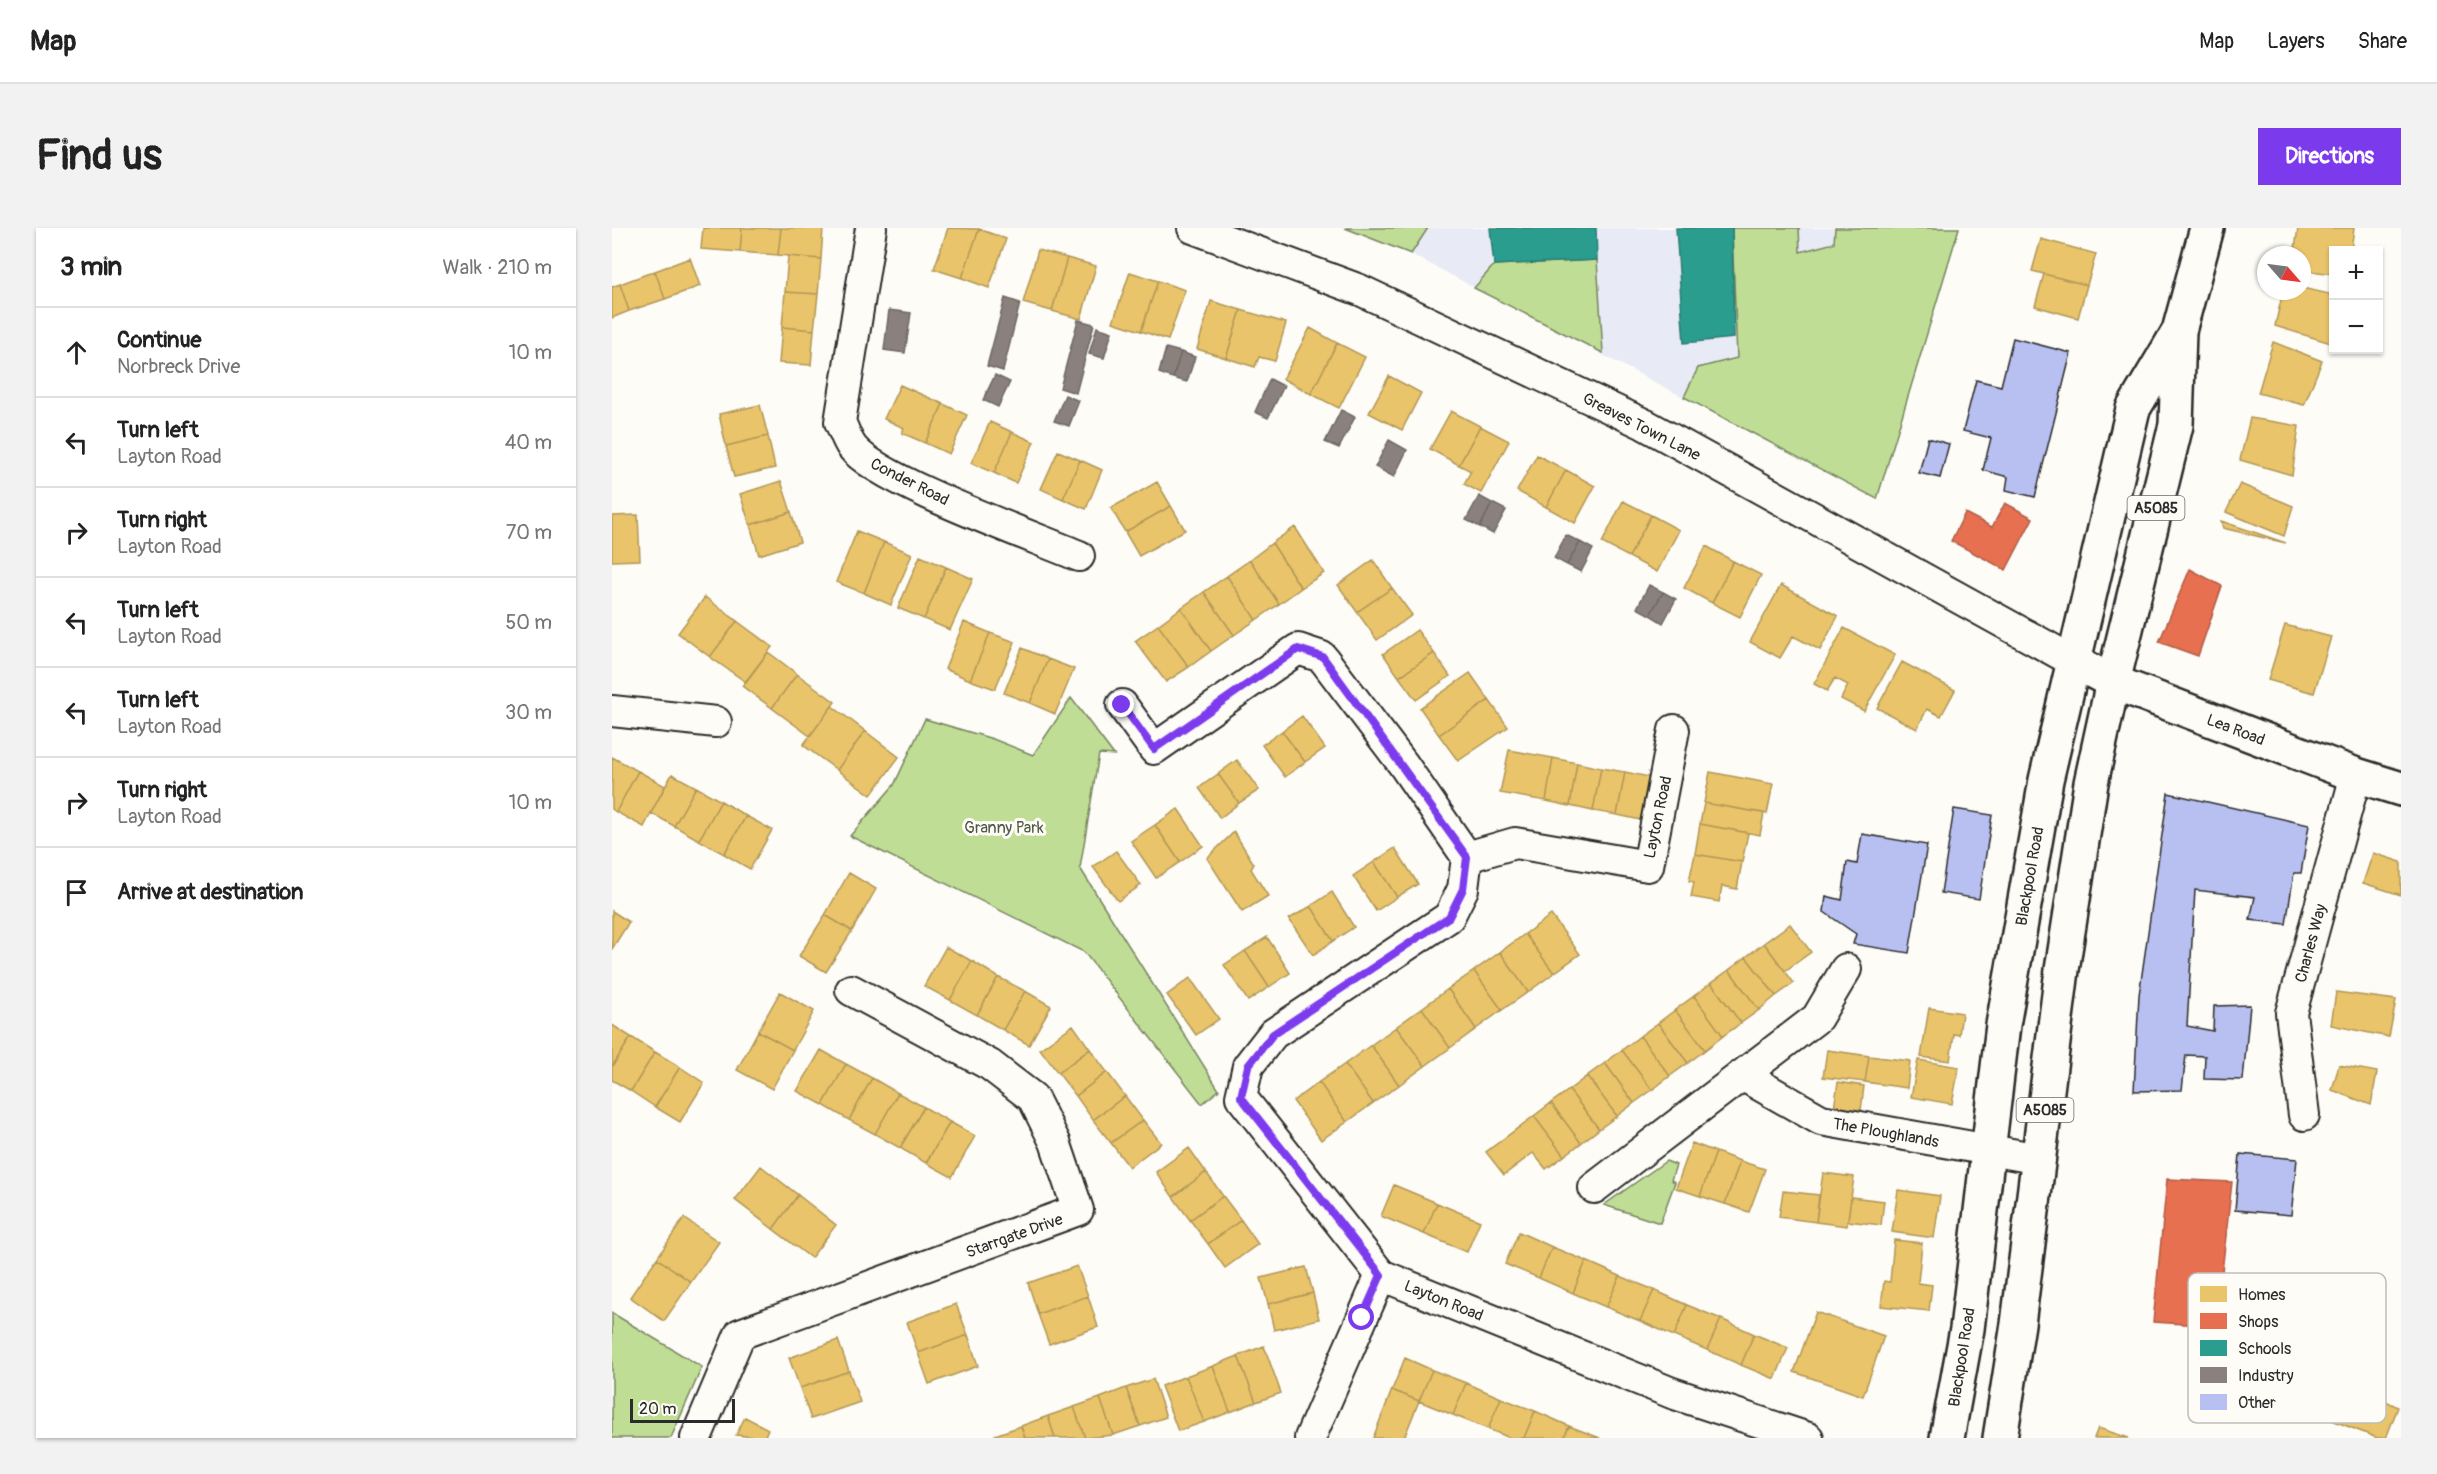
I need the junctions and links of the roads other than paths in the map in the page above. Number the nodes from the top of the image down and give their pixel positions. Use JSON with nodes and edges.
{"nodes":[{"id":1,"x":871,"y":228,"type":"edge"},
{"id":2,"x":1193,"y":228,"type":"edge"},
{"id":3,"x":2208,"y":228,"type":"edge"},
{"id":4,"x":2179,"y":331,"type":"junction"},
{"id":5,"x":1079,"y":556,"type":"dead end"},
{"id":6,"x":2073,"y":661,"type":"junction"},
{"id":7,"x":2113,"y":682,"type":"junction"},
{"id":8,"x":1122,"y":705,"type":"dead end"},
{"id":9,"x":612,"y":711,"type":"edge"},
{"id":10,"x":716,"y":722,"type":"dead end"},
{"id":11,"x":1674,"y":730,"type":"dead end"},
{"id":12,"x":2356,"y":775,"type":"junction"},
{"id":13,"x":2401,"y":789,"type":"edge"},
{"id":14,"x":1467,"y":857,"type":"junction"},
{"id":15,"x":1846,"y":969,"type":"dead end"},
{"id":16,"x":851,"y":990,"type":"dead end"},
{"id":17,"x":1742,"y":1075,"type":"junction"},
{"id":18,"x":2304,"y":1115,"type":"dead end"},
{"id":19,"x":1989,"y":1150,"type":"junction"},
{"id":20,"x":2040,"y":1159,"type":"junction"},
{"id":21,"x":1594,"y":1188,"type":"dead end"},
{"id":22,"x":1381,"y":1275,"type":"junction"},
{"id":23,"x":696,"y":1438,"type":"edge"},
{"id":24,"x":1310,"y":1438,"type":"edge"},
{"id":25,"x":1808,"y":1438,"type":"edge"},
{"id":26,"x":1947,"y":1438,"type":"edge"},
{"id":27,"x":2000,"y":1438,"type":"edge"}],
"edges":[{"from":1,"to":5,"type":"street","name":"Conder Road"},
{"from":2,"to":6,"type":"street","name":"Greaves Town Lane"},
{"from":3,"to":4,"type":"main road","name":"Blackpool Road","number":"A5085"},
{"from":4,"to":6,"type":"main road","name":"Blackpool Road","number":"A5085"},
{"from":4,"to":7,"type":"main road","name":"Blackpool Road","number":"A5085"},
{"from":6,"to":7,"type":"main road","name":"Lea Road"},
{"from":6,"to":19,"type":"main road","name":"Blackpool Road","number":"A5085"},
{"from":7,"to":12,"type":"main road","name":"Lea Road"},
{"from":7,"to":20,"type":"main road","name":"Blackpool Road","number":"A5085"},
{"from":8,"to":14,"type":"street"},
{"from":9,"to":10,"type":"street"},
{"from":11,"to":14,"type":"street","name":"Layton Road"},
{"from":12,"to":13,"type":"main road","name":"Lea Road"},
{"from":12,"to":18,"type":"street","name":"Charles Way"},
{"from":14,"to":22,"type":"street","name":"Layton Road"},
{"from":15,"to":17,"type":"street"},
{"from":16,"to":23,"type":"street","name":"Starrgate Drive"},
{"from":17,"to":19,"type":"street","name":"The Ploughlands"},
{"from":17,"to":21,"type":"street"},
{"from":19,"to":20,"type":"street","name":"The Ploughlands"},
{"from":19,"to":26,"type":"main road","name":"Blackpool Road","number":"A5085"},
{"from":20,"to":27,"type":"main road","name":"Blackpool Road","number":"A5085"},
{"from":22,"to":24,"type":"street"},
{"from":22,"to":25,"type":"street","name":"Layton Road"}]}
